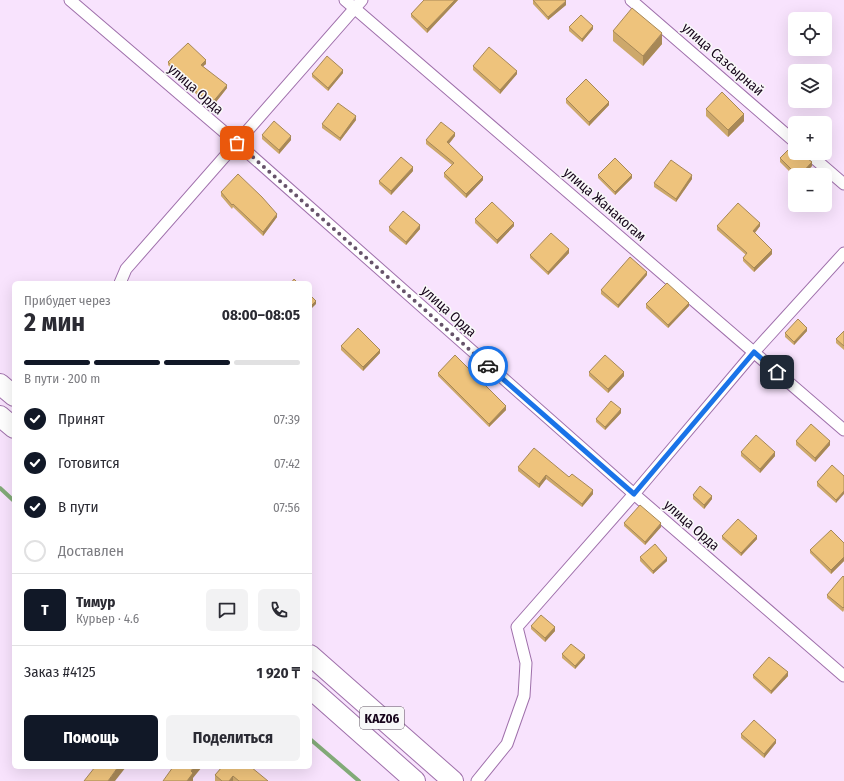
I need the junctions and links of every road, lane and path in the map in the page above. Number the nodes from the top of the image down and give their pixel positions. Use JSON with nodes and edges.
{"nodes":[{"id":1,"x":70,"y":0,"type":"edge"},
{"id":2,"x":345,"y":0,"type":"edge"},
{"id":3,"x":631,"y":0,"type":"edge"},
{"id":4,"x":358,"y":4,"type":"edge"},
{"id":5,"x":788,"y":136,"type":"edge"},
{"id":6,"x":237,"y":143,"type":"junction"},
{"id":7,"x":816,"y":160,"type":"edge"},
{"id":8,"x":844,"y":184,"type":"edge"},
{"id":9,"x":844,"y":253,"type":"edge"},
{"id":10,"x":121,"y":281,"type":"edge"},
{"id":11,"x":754,"y":352,"type":"junction"},
{"id":12,"x":0,"y":384,"type":"edge"},
{"id":13,"x":12,"y":394,"type":"edge"},
{"id":14,"x":0,"y":416,"type":"edge"},
{"id":15,"x":12,"y":426,"type":"edge"},
{"id":16,"x":844,"y":430,"type":"edge"},
{"id":17,"x":634,"y":494,"type":"junction"},
{"id":18,"x":312,"y":657,"type":"edge"},
{"id":19,"x":844,"y":676,"type":"edge"},
{"id":20,"x":312,"y":690,"type":"edge"},
{"id":21,"x":415,"y":781,"type":"edge"},
{"id":22,"x":454,"y":781,"type":"edge"},
{"id":23,"x":477,"y":781,"type":"edge"}],
"edges":[{"from":1,"to":6,"type":"street","name":"улица Орда"},
{"from":2,"to":4,"type":"street","name":"улица Жанакогам"},
{"from":3,"to":5,"type":"street","name":"улица Сазсырнай"},
{"from":4,"to":6,"type":"street"},
{"from":4,"to":11,"type":"street","name":"улица Жанакогам"},
{"from":6,"to":10,"type":"street"},
{"from":6,"to":17,"type":"street","name":"улица Орда"},
{"from":7,"to":8,"type":"street"},
{"from":9,"to":11,"type":"street"},
{"from":11,"to":16,"type":"street","name":"улица Жанакогам"},
{"from":11,"to":17,"type":"street"},
{"from":12,"to":13,"type":"highway"},
{"from":14,"to":15,"type":"highway"},
{"from":17,"to":19,"type":"street","name":"улица Орда"},
{"from":17,"to":23,"type":"street"},
{"from":18,"to":22,"type":"highway","number":"KАZ06"},
{"from":20,"to":21,"type":"highway","number":"KАZ06"}]}
